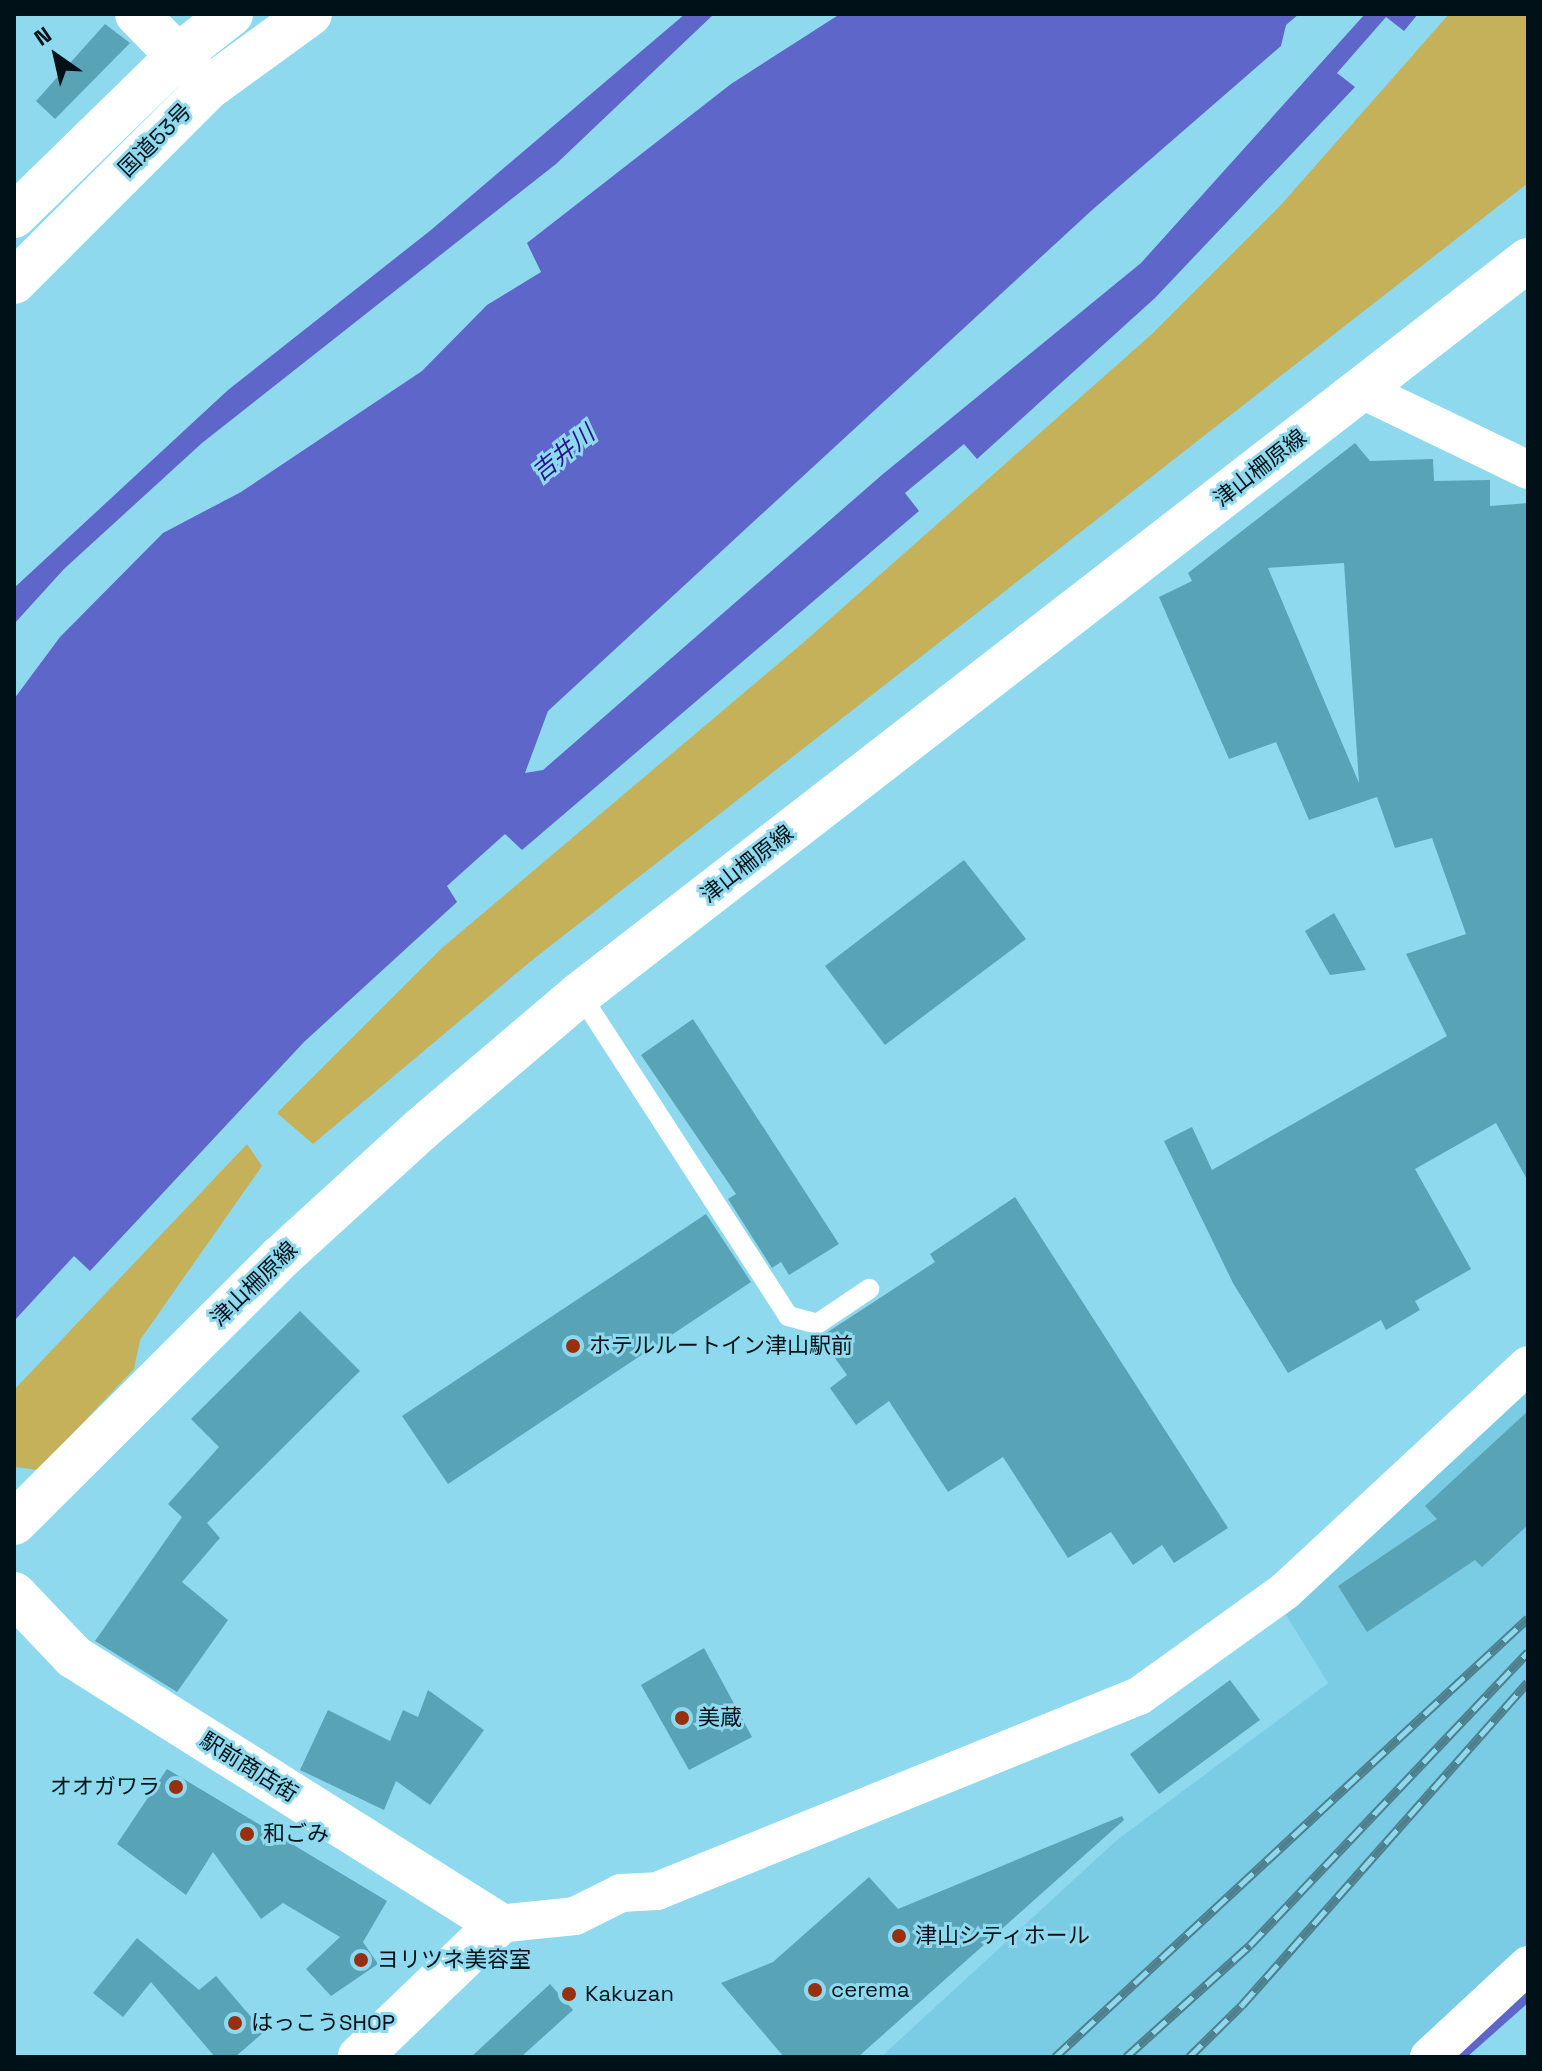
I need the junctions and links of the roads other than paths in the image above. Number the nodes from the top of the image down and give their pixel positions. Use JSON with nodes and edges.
{"nodes":[{"id":1,"x":137,"y":14,"type":"edge"},
{"id":2,"x":231,"y":14,"type":"edge"},
{"id":3,"x":310,"y":14,"type":"edge"},
{"id":4,"x":180,"y":54,"type":"junction"},
{"id":5,"x":208,"y":88,"type":"junction"},
{"id":6,"x":14,"y":216,"type":"edge"},
{"id":7,"x":1528,"y":260,"type":"edge"},
{"id":8,"x":14,"y":282,"type":"edge"},
{"id":9,"x":1362,"y":390,"type":"junction"},
{"id":10,"x":1528,"y":470,"type":"edge"},
{"id":11,"x":580,"y":994,"type":"junction"},
{"id":12,"x":869,"y":1289,"type":"dead end"},
{"id":13,"x":1528,"y":1365,"type":"edge"},
{"id":14,"x":14,"y":1523,"type":"edge"},
{"id":15,"x":14,"y":1594,"type":"edge"},
{"id":16,"x":498,"y":1924,"type":"junction"},
{"id":17,"x":1528,"y":1965,"type":"edge"},
{"id":18,"x":360,"y":2057,"type":"edge"},
{"id":19,"x":1429,"y":2057,"type":"edge"}],
"edges":[{"from":1,"to":4,"type":"main road"},
{"from":2,"to":4,"type":"main road","name":"国道53号"},
{"from":3,"to":5,"type":"main road","name":"国道53号"},
{"from":4,"to":5,"type":"main road"},
{"from":4,"to":6,"type":"main road","name":"国道53号"},
{"from":5,"to":8,"type":"main road","name":"国道53号"},
{"from":7,"to":9,"type":"main road","name":"津山柵原線"},
{"from":9,"to":10,"type":"street"},
{"from":9,"to":11,"type":"main road","name":"津山柵原線"},
{"from":11,"to":12,"type":"lane"},
{"from":11,"to":14,"type":"main road","name":"津山柵原線"},
{"from":13,"to":16,"type":"street"},
{"from":15,"to":16,"type":"main road","name":"駅前商店街"},
{"from":16,"to":18,"type":"main road"},
{"from":17,"to":19,"type":"street"}]}
